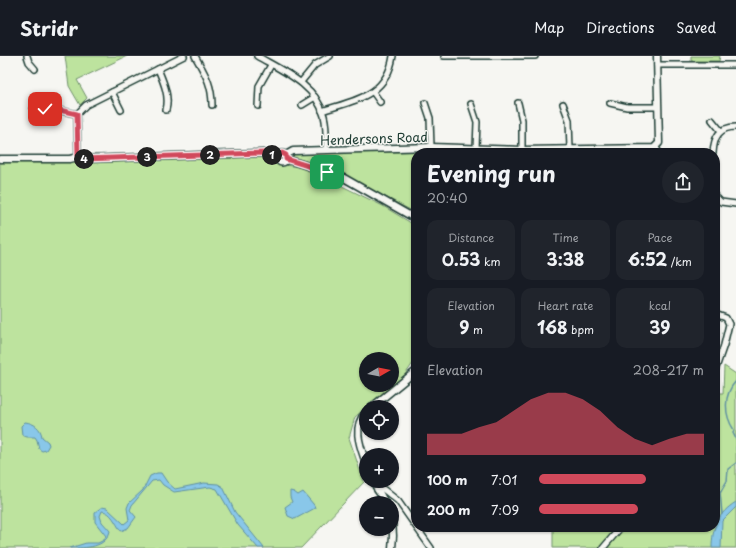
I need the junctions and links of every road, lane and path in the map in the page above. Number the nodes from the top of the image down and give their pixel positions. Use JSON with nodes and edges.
{"nodes":[{"id":1,"x":27,"y":56,"type":"edge"},
{"id":2,"x":184,"y":56,"type":"edge"},
{"id":3,"x":195,"y":56,"type":"edge"},
{"id":4,"x":257,"y":56,"type":"edge"},
{"id":5,"x":330,"y":56,"type":"edge"},
{"id":6,"x":393,"y":56,"type":"edge"},
{"id":7,"x":444,"y":56,"type":"edge"},
{"id":8,"x":535,"y":56,"type":"edge"},
{"id":9,"x":657,"y":56,"type":"edge"},
{"id":10,"x":657,"y":64,"type":"junction"},
{"id":11,"x":271,"y":65,"type":"junction"},
{"id":12,"x":736,"y":65,"type":"edge"},
{"id":13,"x":35,"y":69,"type":"dead end"},
{"id":14,"x":158,"y":69,"type":"junction"},
{"id":15,"x":300,"y":82,"type":"junction"},
{"id":16,"x":112,"y":92,"type":"junction"},
{"id":17,"x":373,"y":92,"type":"junction"},
{"id":18,"x":315,"y":97,"type":"junction"},
{"id":19,"x":380,"y":102,"type":"dead end"},
{"id":20,"x":425,"y":103,"type":"dead end"},
{"id":21,"x":518,"y":103,"type":"dead end"},
{"id":22,"x":610,"y":103,"type":"dead end"},
{"id":23,"x":471,"y":104,"type":"dead end"},
{"id":24,"x":563,"y":104,"type":"dead end"},
{"id":25,"x":212,"y":105,"type":"dead end"},
{"id":26,"x":302,"y":105,"type":"dead end"},
{"id":27,"x":258,"y":106,"type":"dead end"},
{"id":28,"x":658,"y":107,"type":"junction"},
{"id":29,"x":33,"y":110,"type":"dead end"},
{"id":30,"x":121,"y":110,"type":"dead end"},
{"id":31,"x":166,"y":110,"type":"dead end"},
{"id":32,"x":322,"y":111,"type":"junction"},
{"id":33,"x":77,"y":114,"type":"junction"},
{"id":34,"x":712,"y":120,"type":"dead end"},
{"id":35,"x":736,"y":127,"type":"edge"},
{"id":36,"x":720,"y":131,"type":"junction"},
{"id":37,"x":431,"y":147,"type":"junction"},
{"id":38,"x":452,"y":148,"type":"edge"},
{"id":39,"x":476,"y":148,"type":"edge"},
{"id":40,"x":522,"y":148,"type":"edge"},
{"id":41,"x":570,"y":148,"type":"edge"},
{"id":42,"x":658,"y":148,"type":"edge"},
{"id":43,"x":714,"y":148,"type":"edge"},
{"id":44,"x":326,"y":150,"type":"junction"},
{"id":45,"x":78,"y":157,"type":"junction"},
{"id":46,"x":286,"y":157,"type":"junction"},
{"id":47,"x":0,"y":159,"type":"edge"},
{"id":48,"x":720,"y":202,"type":"edge"},
{"id":49,"x":736,"y":204,"type":"edge"},
{"id":50,"x":411,"y":216,"type":"edge"},
{"id":51,"x":720,"y":316,"type":"edge"},
{"id":52,"x":720,"y":356,"type":"edge"},
{"id":53,"x":411,"y":375,"type":"edge"},
{"id":54,"x":381,"y":400,"type":"edge"},
{"id":55,"x":359,"y":426,"type":"edge"},
{"id":56,"x":360,"y":448,"type":"edge"},
{"id":57,"x":378,"y":490,"type":"joint"},
{"id":58,"x":381,"y":496,"type":"edge"},
{"id":59,"x":411,"y":520,"type":"edge"},
{"id":60,"x":420,"y":532,"type":"edge"},
{"id":61,"x":617,"y":532,"type":"edge"},
{"id":62,"x":393,"y":536,"type":"edge"},
{"id":63,"x":392,"y":548,"type":"edge"},
{"id":64,"x":431,"y":548,"type":"edge"},
{"id":65,"x":603,"y":548,"type":"edge"}],
"edges":[{"from":1,"to":13,"type":"street"},
{"from":2,"to":14,"type":"street"},
{"from":3,"to":25,"type":"street"},
{"from":4,"to":11,"type":"street"},
{"from":5,"to":15,"type":"street"},
{"from":6,"to":17,"type":"street"},
{"from":7,"to":8,"type":"street"},
{"from":9,"to":10,"type":"street"},
{"from":10,"to":12,"type":"street"},
{"from":10,"to":28,"type":"street"},
{"from":11,"to":15,"type":"street"},
{"from":11,"to":27,"type":"street"},
{"from":14,"to":16,"type":"street"},
{"from":14,"to":31,"type":"street"},
{"from":15,"to":18,"type":"street"},
{"from":16,"to":30,"type":"street"},
{"from":16,"to":33,"type":"street"},
{"from":17,"to":19,"type":"street"},
{"from":17,"to":32,"type":"street"},
{"from":18,"to":26,"type":"street"},
{"from":18,"to":32,"type":"street"},
{"from":20,"to":37,"type":"street"},
{"from":21,"to":40,"type":"street"},
{"from":22,"to":28,"type":"street"},
{"from":23,"to":39,"type":"street"},
{"from":24,"to":41,"type":"street"},
{"from":28,"to":42,"type":"street"},
{"from":29,"to":33,"type":"street"},
{"from":32,"to":44,"type":"street"},
{"from":33,"to":45,"type":"street"},
{"from":34,"to":36,"type":"street"},
{"from":35,"to":36,"type":"street"},
{"from":36,"to":43,"type":"street"},
{"from":37,"to":38,"type":"street","name":"Hendersons Road"},
{"from":37,"to":44,"type":"street","name":"Hendersons Road"},
{"from":44,"to":46,"type":"street","name":"Hendersons Road"},
{"from":45,"to":46,"type":"street","name":"Hendersons Road"},
{"from":45,"to":47,"type":"street"},
{"from":46,"to":50,"type":"street"},
{"from":48,"to":49,"type":"street"},
{"from":51,"to":52,"type":"street"},
{"from":53,"to":54,"type":"street"},
{"from":55,"to":56,"type":"street"},
{"from":57,"to":58,"type":"street"},
{"from":57,"to":59,"type":"street"},
{"from":60,"to":64,"type":"street"},
{"from":61,"to":65,"type":"street"},
{"from":62,"to":63,"type":"street"}]}
